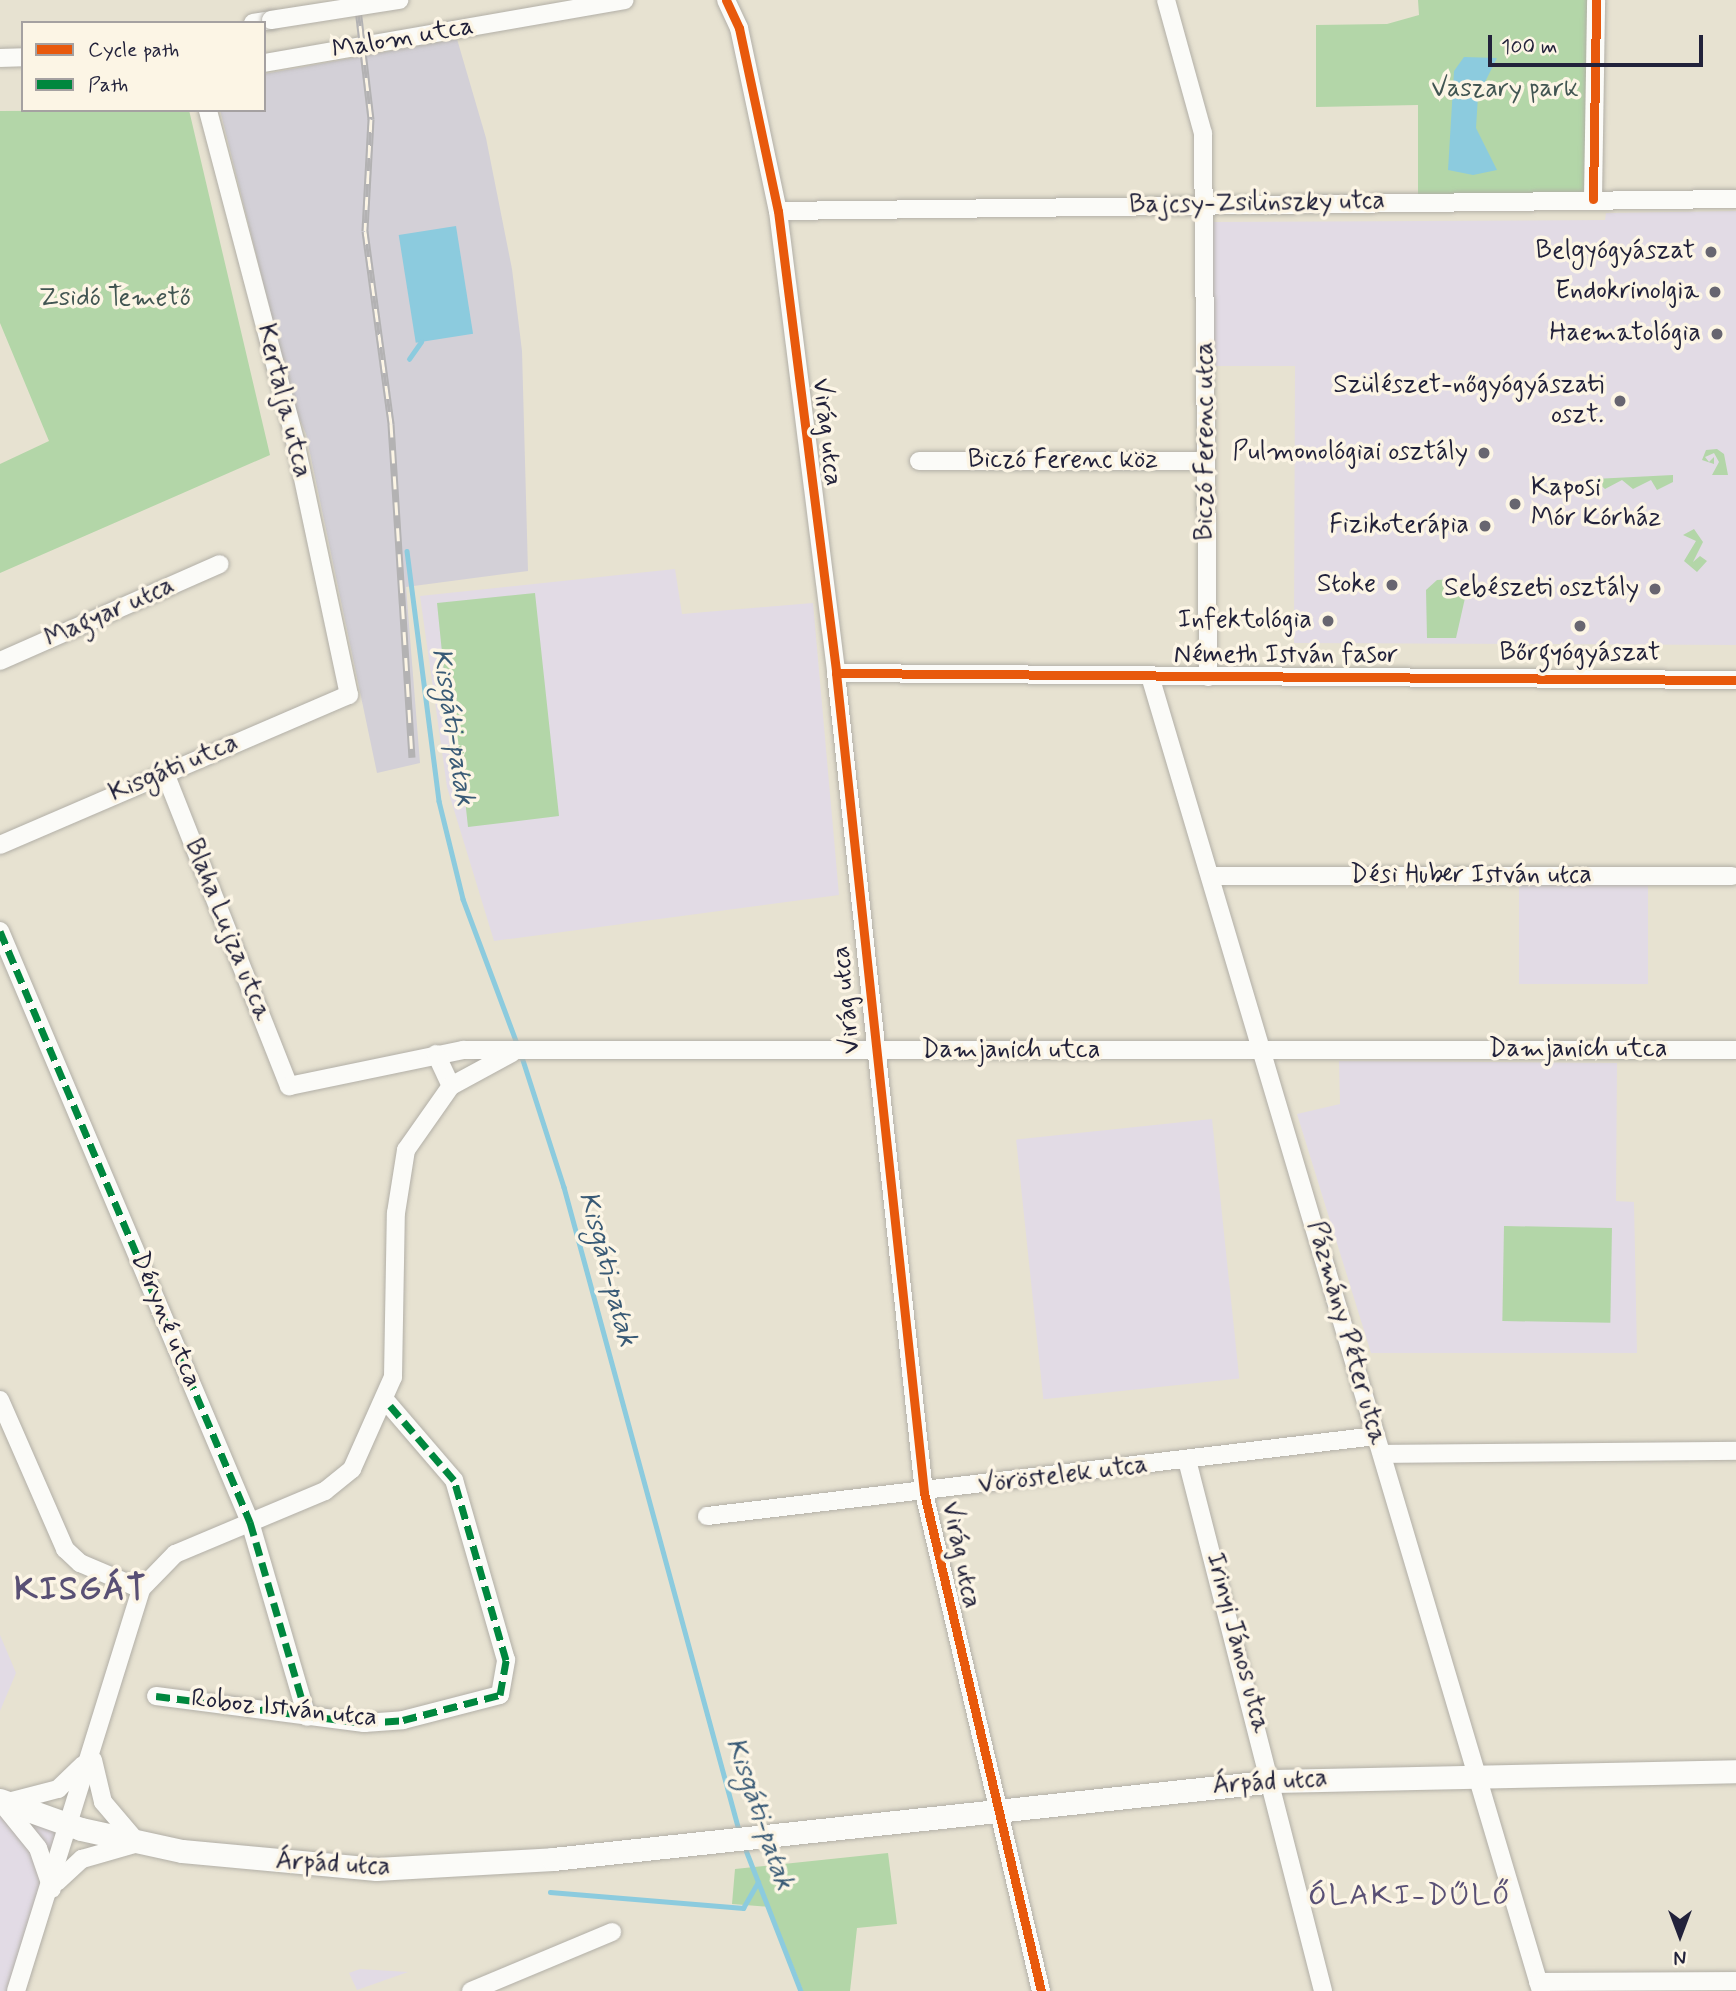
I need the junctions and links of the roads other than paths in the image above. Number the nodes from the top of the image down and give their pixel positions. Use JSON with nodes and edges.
{"nodes":[{"id":1,"x":399,"y":0,"type":"edge"},
{"id":2,"x":625,"y":0,"type":"edge"},
{"id":3,"x":726,"y":0,"type":"edge"},
{"id":4,"x":742,"y":0,"type":"edge"},
{"id":5,"x":1166,"y":0,"type":"edge"},
{"id":6,"x":1596,"y":0,"type":"edge"},
{"id":7,"x":265,"y":21,"type":"edge"},
{"id":8,"x":739,"y":28,"type":"junction"},
{"id":9,"x":21,"y":57,"type":"edge"},
{"id":10,"x":0,"y":58,"type":"edge"},
{"id":11,"x":266,"y":63,"type":"edge"},
{"id":12,"x":209,"y":112,"type":"edge"},
{"id":13,"x":1593,"y":199,"type":"junction"},
{"id":14,"x":1736,"y":199,"type":"edge"},
{"id":15,"x":1205,"y":205,"type":"junction"},
{"id":16,"x":778,"y":211,"type":"junction"},
{"id":17,"x":919,"y":461,"type":"dead end"},
{"id":18,"x":1206,"y":461,"type":"junction"},
{"id":19,"x":219,"y":564,"type":"dead end"},
{"id":20,"x":0,"y":661,"type":"edge"},
{"id":21,"x":836,"y":673,"type":"junction"},
{"id":22,"x":1150,"y":676,"type":"junction"},
{"id":23,"x":1208,"y":677,"type":"junction"},
{"id":24,"x":1736,"y":680,"type":"edge"},
{"id":25,"x":349,"y":695,"type":"joint"},
{"id":26,"x":165,"y":773,"type":"junction"},
{"id":27,"x":0,"y":845,"type":"edge"},
{"id":28,"x":1210,"y":876,"type":"junction"},
{"id":29,"x":1732,"y":876,"type":"dead end"},
{"id":30,"x":0,"y":930,"type":"edge"},
{"id":31,"x":1263,"y":1050,"type":"junction"},
{"id":32,"x":1736,"y":1050,"type":"edge"},
{"id":33,"x":874,"y":1052,"type":"junction"},
{"id":34,"x":518,"y":1053,"type":"junction"},
{"id":35,"x":436,"y":1054,"type":"junction"},
{"id":36,"x":289,"y":1086,"type":"joint"},
{"id":37,"x":451,"y":1086,"type":"junction"},
{"id":38,"x":0,"y":1400,"type":"edge"},
{"id":39,"x":386,"y":1401,"type":"junction"},
{"id":40,"x":1376,"y":1436,"type":"junction"},
{"id":41,"x":1736,"y":1451,"type":"edge"},
{"id":42,"x":1382,"y":1454,"type":"junction"},
{"id":43,"x":1187,"y":1460,"type":"junction"},
{"id":44,"x":924,"y":1493,"type":"junction"},
{"id":45,"x":707,"y":1516,"type":"dead end"},
{"id":46,"x":250,"y":1522,"type":"junction"},
{"id":47,"x":141,"y":1589,"type":"junction"},
{"id":48,"x":156,"y":1696,"type":"dead end"},
{"id":49,"x":307,"y":1717,"type":"junction"},
{"id":50,"x":92,"y":1753,"type":"junction"},
{"id":51,"x":1736,"y":1771,"type":"edge"},
{"id":52,"x":1476,"y":1775,"type":"junction"},
{"id":53,"x":1274,"y":1780,"type":"junction"},
{"id":54,"x":0,"y":1800,"type":"edge"},
{"id":55,"x":995,"y":1810,"type":"junction"},
{"id":56,"x":70,"y":1825,"type":"junction"},
{"id":57,"x":138,"y":1843,"type":"junction"},
{"id":58,"x":52,"y":1889,"type":"junction"},
{"id":59,"x":612,"y":1932,"type":"dead end"},
{"id":60,"x":1726,"y":1984,"type":"edge"},
{"id":61,"x":1540,"y":1987,"type":"edge"},
{"id":62,"x":16,"y":1991,"type":"edge"},
{"id":63,"x":471,"y":1991,"type":"edge"},
{"id":64,"x":1041,"y":1991,"type":"edge"},
{"id":65,"x":1323,"y":1991,"type":"edge"}],
"edges":[{"from":1,"to":7,"type":"street","bridge":true},
{"from":2,"to":11,"type":"street","name":"Malom utca"},
{"from":3,"to":8,"type":"street","name":"Virág utca"},
{"from":4,"to":8,"type":"street","name":"Virág utca"},
{"from":5,"to":15,"type":"street","name":"Biczó Ferenc utca"},
{"from":6,"to":13,"type":"street"},
{"from":8,"to":16,"type":"street","name":"Virág utca"},
{"from":9,"to":10,"type":"street"},
{"from":12,"to":25,"type":"street","name":"Kertalja utca"},
{"from":13,"to":14,"type":"street","name":"Bajcsy-Zsilinszky utca"},
{"from":13,"to":15,"type":"street","name":"Bajcsy-Zsilinszky utca"},
{"from":15,"to":16,"type":"street","name":"Bajcsy-Zsilinszky utca"},
{"from":15,"to":18,"type":"street","name":"Biczó Ferenc utca"},
{"from":16,"to":21,"type":"street","name":"Virág utca"},
{"from":17,"to":18,"type":"street","name":"Biczó Ferenc köz"},
{"from":18,"to":23,"type":"street","name":"Biczó Ferenc utca"},
{"from":19,"to":20,"type":"street","name":"Magyar utca"},
{"from":21,"to":22,"type":"street","name":"Németh István fasor"},
{"from":21,"to":33,"type":"street","name":"Virág utca"},
{"from":22,"to":23,"type":"street","name":"Németh István fasor"},
{"from":22,"to":28,"type":"street","name":"Pázmány Péter utca"},
{"from":23,"to":24,"type":"street","name":"Németh István fasor"},
{"from":25,"to":26,"type":"street","name":"Kisgáti utca"},
{"from":26,"to":27,"type":"street","name":"Kisgáti utca"},
{"from":26,"to":36,"type":"street","name":"Blaha Lujza utca"},
{"from":28,"to":29,"type":"street","name":"Dési Huber István utca"},
{"from":28,"to":31,"type":"street","name":"Pázmány Péter utca"},
{"from":30,"to":46,"type":"street","name":"Déryné utca"},
{"from":31,"to":32,"type":"street","name":"Damjanich utca"},
{"from":31,"to":33,"type":"street","name":"Damjanich utca"},
{"from":31,"to":40,"type":"street","name":"Pázmány Péter utca"},
{"from":33,"to":34,"type":"street","name":"Damjanich utca"},
{"from":33,"to":44,"type":"street","name":"Virág utca"},
{"from":34,"to":35,"type":"street","name":"Damjanich utca"},
{"from":34,"to":37,"type":"street"},
{"from":35,"to":36,"type":"street","name":"Damjanich utca"},
{"from":35,"to":37,"type":"street"},
{"from":37,"to":39,"type":"street"},
{"from":38,"to":47,"type":"street"},
{"from":39,"to":46,"type":"street"},
{"from":39,"to":49,"type":"street","name":"Roboz István utca"},
{"from":40,"to":42,"type":"street","name":"Pázmány Péter utca"},
{"from":40,"to":43,"type":"street","name":"Vöröstelek utca"},
{"from":41,"to":42,"type":"street"},
{"from":42,"to":52,"type":"street","name":"Pázmány Péter utca"},
{"from":43,"to":44,"type":"street","name":"Vöröstelek utca"},
{"from":43,"to":53,"type":"street","name":"Irinyi János utca"},
{"from":44,"to":45,"type":"street","name":"Vöröstelek utca"},
{"from":44,"to":55,"type":"street","name":"Virág utca"},
{"from":46,"to":47,"type":"street"},
{"from":46,"to":49,"type":"street","name":"Déryné utca"},
{"from":47,"to":50,"type":"street"},
{"from":48,"to":49,"type":"street","name":"Roboz István utca"},
{"from":50,"to":54,"type":"street"},
{"from":50,"to":56,"type":"street"},
{"from":50,"to":57,"type":"street"},
{"from":51,"to":52,"type":"main road","name":"Árpád utca"},
{"from":52,"to":53,"type":"main road","name":"Árpád utca"},
{"from":52,"to":61,"type":"street","name":"Pázmány Péter utca"},
{"from":53,"to":55,"type":"main road","name":"Árpád utca"},
{"from":53,"to":65,"type":"street","name":"Irinyi János utca"},
{"from":54,"to":56,"type":"main road","name":"Árpád utca"},
{"from":54,"to":58,"type":"street"},
{"from":55,"to":57,"type":"main road","name":"Árpád utca"},
{"from":55,"to":64,"type":"street","name":"Virág utca"},
{"from":56,"to":57,"type":"main road","name":"Árpád utca"},
{"from":56,"to":58,"type":"street"},
{"from":57,"to":58,"type":"street"},
{"from":58,"to":62,"type":"street"},
{"from":59,"to":63,"type":"street"},
{"from":60,"to":61,"type":"street"}]}
